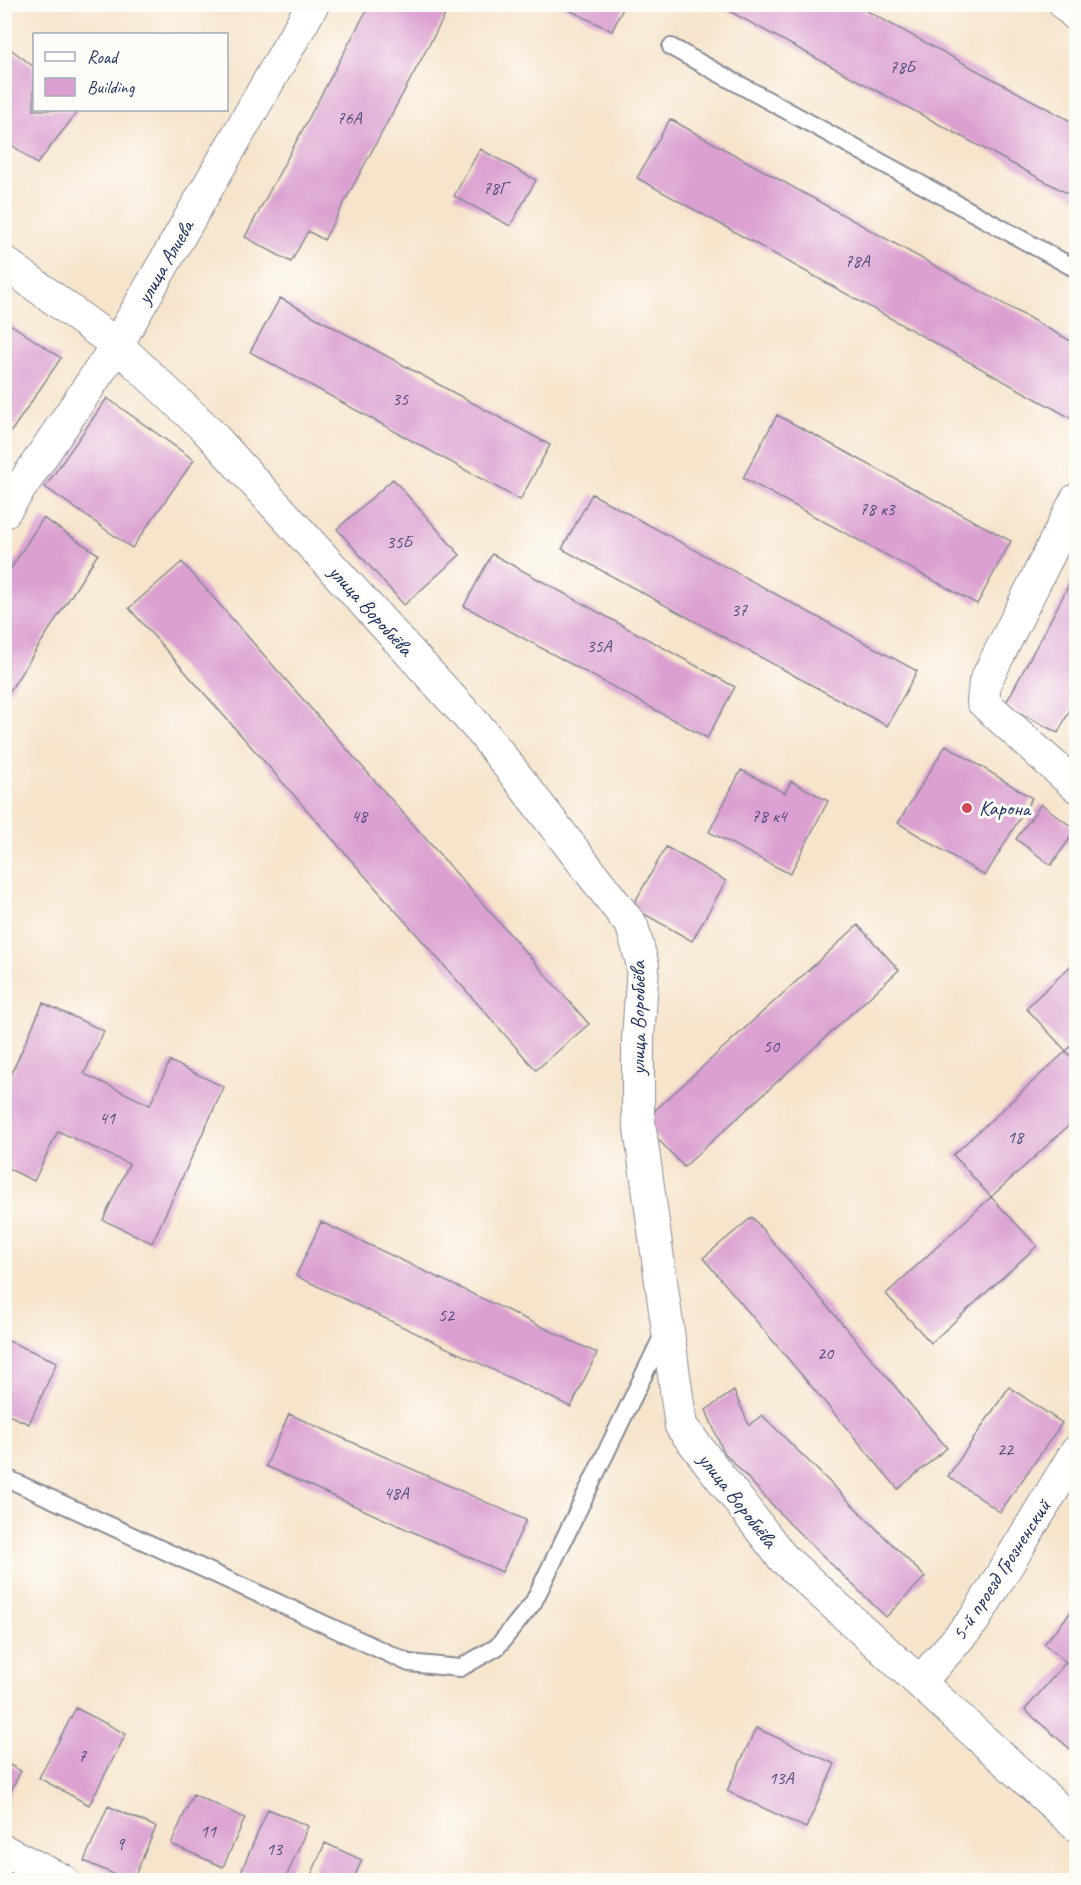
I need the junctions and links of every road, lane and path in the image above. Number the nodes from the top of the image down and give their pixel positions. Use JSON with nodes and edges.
{"nodes":[{"id":1,"x":313,"y":4,"type":"edge"},
{"id":2,"x":1065,"y":4,"type":"edge"},
{"id":3,"x":1077,"y":15,"type":"edge"},
{"id":4,"x":671,"y":47,"type":"dead end"},
{"id":5,"x":4,"y":262,"type":"edge"},
{"id":6,"x":1077,"y":269,"type":"edge"},
{"id":7,"x":117,"y":345,"type":"junction"},
{"id":8,"x":1077,"y":501,"type":"edge"},
{"id":9,"x":4,"y":512,"type":"edge"},
{"id":10,"x":1077,"y":786,"type":"edge"},
{"id":11,"x":667,"y":1327,"type":"junction"},
{"id":12,"x":1077,"y":1452,"type":"edge"},
{"id":13,"x":4,"y":1477,"type":"edge"},
{"id":14,"x":920,"y":1682,"type":"junction"},
{"id":15,"x":1077,"y":1825,"type":"edge"},
{"id":16,"x":4,"y":1851,"type":"edge"},
{"id":17,"x":62,"y":1881,"type":"edge"}],
"edges":[{"from":1,"to":7,"type":"street","name":"улица Алиева"},
{"from":2,"to":3,"type":"street"},
{"from":4,"to":6,"type":"lane"},
{"from":5,"to":7,"type":"street","name":"улица Воробьёва"},
{"from":7,"to":9,"type":"street","name":"улица Алиева"},
{"from":7,"to":11,"type":"street","name":"улица Воробьёва"},
{"from":8,"to":10,"type":"street"},
{"from":11,"to":13,"type":"lane"},
{"from":11,"to":14,"type":"street","name":"улица Воробьёва"},
{"from":12,"to":14,"type":"street","name":"5-й проезд Грозненский"},
{"from":14,"to":15,"type":"street","name":"улица Воробьёва"},
{"from":16,"to":17,"type":"street"}]}
